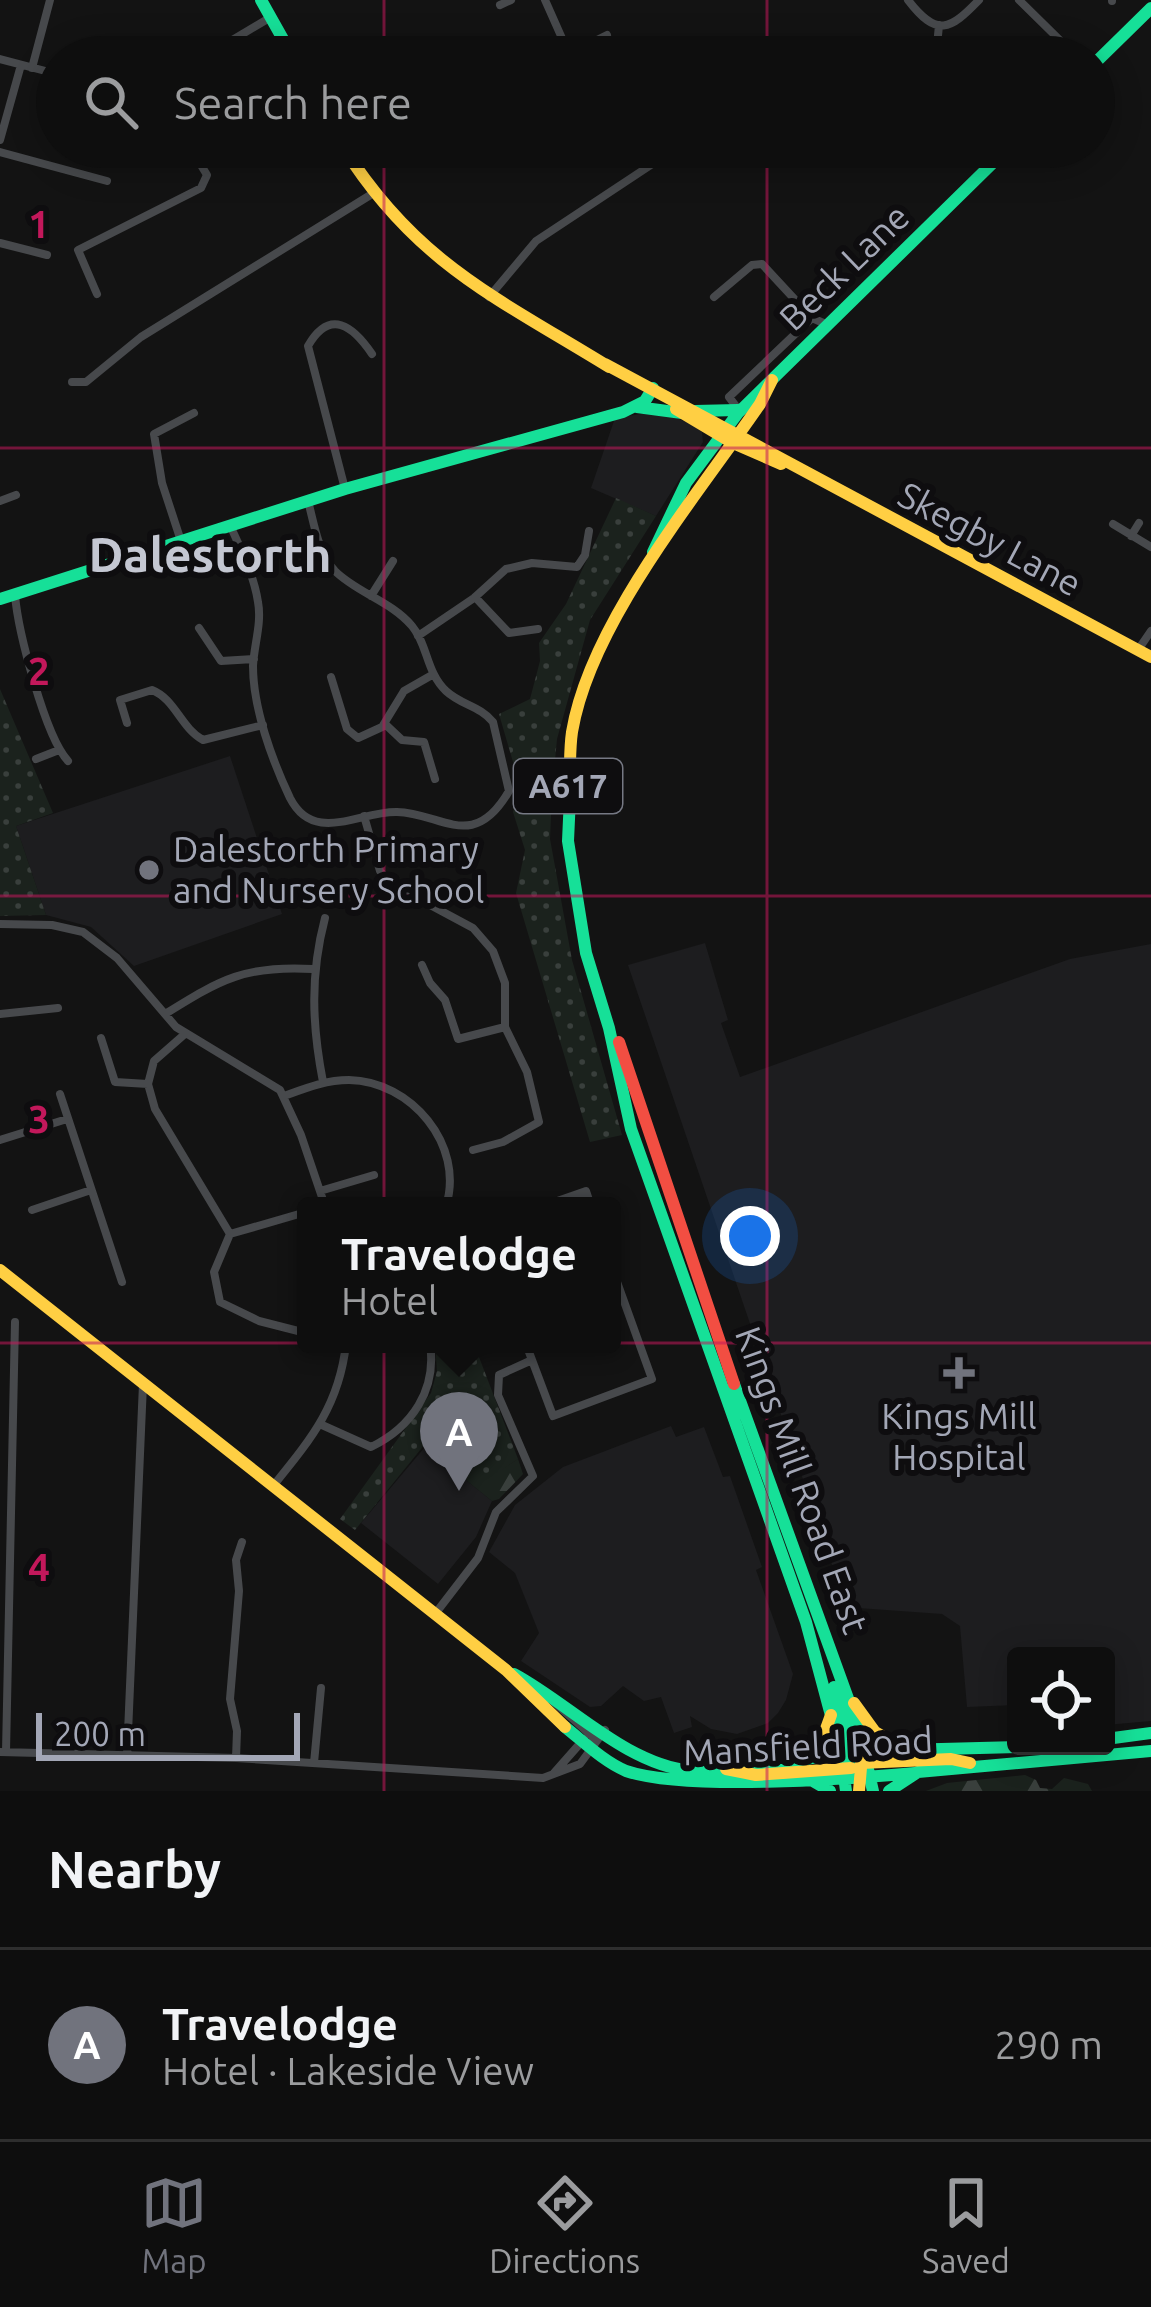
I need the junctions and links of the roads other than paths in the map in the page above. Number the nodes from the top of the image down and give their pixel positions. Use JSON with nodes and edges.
{"nodes":[{"id":1,"x":50,"y":0,"type":"edge"},
{"id":2,"x":261,"y":0,"type":"edge"},
{"id":3,"x":511,"y":0,"type":"edge"},
{"id":4,"x":545,"y":0,"type":"edge"},
{"id":5,"x":908,"y":0,"type":"edge"},
{"id":6,"x":979,"y":0,"type":"edge"},
{"id":7,"x":1019,"y":0,"type":"edge"},
{"id":8,"x":500,"y":5,"type":"dead end"},
{"id":9,"x":1151,"y":8,"type":"edge"},
{"id":10,"x":271,"y":17,"type":"junction"},
{"id":11,"x":939,"y":25,"type":"junction"},
{"id":12,"x":40,"y":36,"type":"edge"},
{"id":13,"x":239,"y":36,"type":"edge"},
{"id":14,"x":281,"y":36,"type":"edge"},
{"id":15,"x":558,"y":36,"type":"edge"},
{"id":16,"x":938,"y":36,"type":"edge"},
{"id":17,"x":1056,"y":36,"type":"edge"},
{"id":18,"x":1115,"y":43,"type":"edge"},
{"id":19,"x":36,"y":53,"type":"edge"},
{"id":20,"x":0,"y":59,"type":"edge"},
{"id":21,"x":21,"y":65,"type":"junction"},
{"id":22,"x":32,"y":68,"type":"junction"},
{"id":23,"x":36,"y":69,"type":"edge"},
{"id":24,"x":0,"y":140,"type":"edge"},
{"id":25,"x":0,"y":152,"type":"edge"},
{"id":26,"x":36,"y":162,"type":"edge"},
{"id":27,"x":59,"y":168,"type":"edge"},
{"id":28,"x":203,"y":168,"type":"edge"},
{"id":29,"x":354,"y":168,"type":"edge"},
{"id":30,"x":646,"y":168,"type":"edge"},
{"id":31,"x":988,"y":168,"type":"edge"},
{"id":32,"x":107,"y":181,"type":"dead end"},
{"id":33,"x":372,"y":194,"type":"junction"},
{"id":34,"x":0,"y":243,"type":"edge"},
{"id":35,"x":47,"y":255,"type":"dead end"},
{"id":36,"x":97,"y":294,"type":"dead end"},
{"id":37,"x":714,"y":297,"type":"dead end"},
{"id":38,"x":488,"y":298,"type":"junction"},
{"id":39,"x":812,"y":318,"type":"junction"},
{"id":40,"x":829,"y":325,"type":"junction"},
{"id":41,"x":372,"y":354,"type":"dead end"},
{"id":42,"x":772,"y":380,"type":"junction"},
{"id":43,"x":72,"y":382,"type":"dead end"},
{"id":44,"x":651,"y":391,"type":"junction"},
{"id":45,"x":637,"y":407,"type":"junction"},
{"id":46,"x":738,"y":410,"type":"junction"},
{"id":47,"x":690,"y":412,"type":"junction"},
{"id":48,"x":194,"y":413,"type":"dead end"},
{"id":49,"x":729,"y":435,"type":"junction"},
{"id":50,"x":345,"y":490,"type":"junction"},
{"id":51,"x":16,"y":495,"type":"dead end"},
{"id":52,"x":0,"y":501,"type":"edge"},
{"id":53,"x":308,"y":501,"type":"junction"},
{"id":54,"x":1139,"y":523,"type":"dead end"},
{"id":55,"x":1113,"y":524,"type":"dead end"},
{"id":56,"x":230,"y":525,"type":"junction"},
{"id":57,"x":589,"y":531,"type":"dead end"},
{"id":58,"x":1131,"y":536,"type":"junction"},
{"id":59,"x":181,"y":541,"type":"junction"},
{"id":60,"x":1151,"y":547,"type":"edge"},
{"id":61,"x":393,"y":561,"type":"dead end"},
{"id":62,"x":15,"y":593,"type":"junction"},
{"id":63,"x":371,"y":596,"type":"junction"},
{"id":64,"x":475,"y":597,"type":"junction"},
{"id":65,"x":0,"y":599,"type":"edge"},
{"id":66,"x":200,"y":628,"type":"dead end"},
{"id":67,"x":538,"y":628,"type":"dead end"},
{"id":68,"x":1151,"y":631,"type":"edge"},
{"id":69,"x":418,"y":636,"type":"junction"},
{"id":70,"x":1144,"y":653,"type":"edge"},
{"id":71,"x":254,"y":659,"type":"junction"},
{"id":72,"x":432,"y":674,"type":"junction"},
{"id":73,"x":331,"y":676,"type":"dead end"},
{"id":74,"x":127,"y":723,"type":"dead end"},
{"id":75,"x":385,"y":724,"type":"junction"},
{"id":76,"x":263,"y":725,"type":"junction"},
{"id":77,"x":58,"y":750,"type":"junction"},
{"id":78,"x":36,"y":759,"type":"dead end"},
{"id":79,"x":68,"y":761,"type":"dead end"},
{"id":80,"x":435,"y":779,"type":"dead end"},
{"id":81,"x":364,"y":816,"type":"junction"},
{"id":82,"x":325,"y":918,"type":"dead end"},
{"id":83,"x":0,"y":924,"type":"edge"},
{"id":84,"x":422,"y":964,"type":"dead end"},
{"id":85,"x":313,"y":969,"type":"junction"},
{"id":86,"x":58,"y":1008,"type":"dead end"},
{"id":87,"x":165,"y":1014,"type":"junction"},
{"id":88,"x":0,"y":1015,"type":"edge"},
{"id":89,"x":505,"y":1027,"type":"junction"},
{"id":90,"x":609,"y":1028,"type":"junction"},
{"id":91,"x":186,"y":1033,"type":"junction"},
{"id":92,"x":100,"y":1039,"type":"dead end"},
{"id":93,"x":323,"y":1082,"type":"junction"},
{"id":94,"x":148,"y":1084,"type":"junction"},
{"id":95,"x":60,"y":1094,"type":"dead end"},
{"id":96,"x":284,"y":1096,"type":"junction"},
{"id":97,"x":68,"y":1118,"type":"junction"},
{"id":98,"x":0,"y":1140,"type":"edge"},
{"id":99,"x":473,"y":1150,"type":"dead end"},
{"id":100,"x":374,"y":1175,"type":"dead end"},
{"id":101,"x":91,"y":1190,"type":"junction"},
{"id":102,"x":320,"y":1191,"type":"junction"},
{"id":103,"x":322,"y":1197,"type":"edge"},
{"id":104,"x":447,"y":1197,"type":"edge"},
{"id":105,"x":32,"y":1210,"type":"dead end"},
{"id":106,"x":297,"y":1215,"type":"edge"},
{"id":107,"x":230,"y":1234,"type":"junction"},
{"id":108,"x":0,"y":1270,"type":"edge"},
{"id":109,"x":122,"y":1282,"type":"dead end"},
{"id":110,"x":621,"y":1302,"type":"edge"},
{"id":111,"x":15,"y":1322,"type":"dead end"},
{"id":112,"x":297,"y":1331,"type":"edge"},
{"id":113,"x":345,"y":1353,"type":"edge"},
{"id":114,"x":430,"y":1353,"type":"edge"},
{"id":115,"x":529,"y":1353,"type":"edge"},
{"id":116,"x":532,"y":1360,"type":"junction"},
{"id":117,"x":143,"y":1384,"type":"junction"},
{"id":118,"x":322,"y":1424,"type":"junction"},
{"id":119,"x":273,"y":1486,"type":"junction"},
{"id":120,"x":242,"y":1542,"type":"dead end"},
{"id":121,"x":435,"y":1614,"type":"junction"},
{"id":122,"x":822,"y":1623,"type":"junction"},
{"id":123,"x":506,"y":1670,"type":"junction"},
{"id":124,"x":321,"y":1688,"type":"dead end"},
{"id":125,"x":844,"y":1690,"type":"junction"},
{"id":126,"x":830,"y":1715,"type":"junction"},
{"id":127,"x":1151,"y":1733,"type":"edge"},
{"id":128,"x":593,"y":1735,"type":"junction"},
{"id":129,"x":1115,"y":1738,"type":"edge"},
{"id":130,"x":1007,"y":1746,"type":"edge"},
{"id":131,"x":902,"y":1747,"type":"junction"},
{"id":132,"x":1151,"y":1750,"type":"edge"},
{"id":133,"x":3,"y":1752,"type":"edge"},
{"id":134,"x":127,"y":1756,"type":"junction"},
{"id":135,"x":801,"y":1758,"type":"junction"},
{"id":136,"x":236,"y":1759,"type":"junction"},
{"id":137,"x":314,"y":1763,"type":"junction"},
{"id":138,"x":987,"y":1766,"type":"junction"},
{"id":139,"x":726,"y":1768,"type":"junction"},
{"id":140,"x":856,"y":1770,"type":"edge"},
{"id":141,"x":918,"y":1772,"type":"junction"},
{"id":142,"x":813,"y":1781,"type":"junction"},
{"id":143,"x":830,"y":1791,"type":"edge"},
{"id":144,"x":889,"y":1791,"type":"edge"}],
"edges":[{"from":1,"to":12,"type":"street"},
{"from":2,"to":10,"type":"main road"},
{"from":3,"to":8,"type":"street"},
{"from":4,"to":15,"type":"street"},
{"from":5,"to":11,"type":"street"},
{"from":6,"to":11,"type":"street"},
{"from":7,"to":17,"type":"street"},
{"from":9,"to":18,"type":"main road"},
{"from":10,"to":13,"type":"street"},
{"from":10,"to":14,"type":"main road"},
{"from":11,"to":16,"type":"street"},
{"from":19,"to":22,"type":"street"},
{"from":20,"to":21,"type":"street"},
{"from":21,"to":22,"type":"street"},
{"from":21,"to":24,"type":"street"},
{"from":22,"to":23,"type":"street"},
{"from":25,"to":26,"type":"street"},
{"from":27,"to":32,"type":"street"},
{"from":28,"to":36,"type":"street"},
{"from":29,"to":33,"type":"main road"},
{"from":30,"to":38,"type":"street"},
{"from":31,"to":40,"type":"main road","name":"Beck Lane","number":"A617"},
{"from":33,"to":38,"type":"main road"},
{"from":33,"to":43,"type":"street"},
{"from":34,"to":35,"type":"street"},
{"from":37,"to":39,"type":"street"},
{"from":38,"to":44,"type":"main road"},
{"from":39,"to":40,"type":"street"},
{"from":39,"to":46,"type":"street"},
{"from":40,"to":42,"type":"main road","name":"Beck Lane","number":"A617"},
{"from":41,"to":50,"type":"street"},
{"from":42,"to":46,"type":"main road","name":"Beck Lane","number":"A617"},
{"from":42,"to":49,"type":"main road","name":"Beck Lane","number":"A617"},
{"from":44,"to":45,"type":"main road"},
{"from":44,"to":47,"type":"main road"},
{"from":45,"to":47,"type":"main road"},
{"from":45,"to":50,"type":"main road"},
{"from":46,"to":47,"type":"main road"},
{"from":46,"to":49,"type":"main road","name":"Beck Lane","number":"A617"},
{"from":47,"to":49,"type":"main road"},
{"from":48,"to":59,"type":"street"},
{"from":49,"to":70,"type":"main road","name":"Skegby Lane"},
{"from":49,"to":90,"type":"main road","name":"Kings Mill Road East","number":"A617"},
{"from":50,"to":53,"type":"main road"},
{"from":51,"to":52,"type":"street"},
{"from":53,"to":56,"type":"main road"},
{"from":53,"to":63,"type":"street"},
{"from":54,"to":58,"type":"street"},
{"from":55,"to":58,"type":"street"},
{"from":56,"to":59,"type":"main road"},
{"from":56,"to":71,"type":"street"},
{"from":57,"to":64,"type":"street"},
{"from":58,"to":60,"type":"street"},
{"from":59,"to":62,"type":"main road"},
{"from":61,"to":63,"type":"street"},
{"from":62,"to":65,"type":"main road"},
{"from":62,"to":77,"type":"street"},
{"from":63,"to":69,"type":"street"},
{"from":64,"to":67,"type":"street"},
{"from":64,"to":69,"type":"street"},
{"from":66,"to":71,"type":"street"},
{"from":68,"to":70,"type":"street"},
{"from":69,"to":72,"type":"street"},
{"from":71,"to":76,"type":"street"},
{"from":72,"to":75,"type":"street"},
{"from":72,"to":81,"type":"street"},
{"from":73,"to":75,"type":"street"},
{"from":74,"to":76,"type":"street"},
{"from":75,"to":80,"type":"street"},
{"from":76,"to":81,"type":"street"},
{"from":77,"to":78,"type":"street"},
{"from":77,"to":79,"type":"street"},
{"from":81,"to":89,"type":"street"},
{"from":82,"to":85,"type":"street"},
{"from":83,"to":87,"type":"street"},
{"from":84,"to":89,"type":"street"},
{"from":85,"to":87,"type":"street"},
{"from":85,"to":93,"type":"street"},
{"from":86,"to":88,"type":"street"},
{"from":87,"to":91,"type":"street"},
{"from":89,"to":99,"type":"street"},
{"from":90,"to":122,"type":"main road","name":"Kings Mill Road East","number":"A617"},
{"from":90,"to":126,"type":"main road","name":"Kings Mill Road East","number":"A617"},
{"from":91,"to":94,"type":"street"},
{"from":91,"to":96,"type":"street"},
{"from":92,"to":94,"type":"street"},
{"from":93,"to":96,"type":"street"},
{"from":93,"to":104,"type":"street"},
{"from":94,"to":107,"type":"street"},
{"from":95,"to":97,"type":"street"},
{"from":96,"to":102,"type":"street"},
{"from":97,"to":98,"type":"street"},
{"from":97,"to":101,"type":"street"},
{"from":100,"to":102,"type":"street"},
{"from":101,"to":105,"type":"street"},
{"from":101,"to":109,"type":"street"},
{"from":102,"to":103,"type":"street"},
{"from":106,"to":107,"type":"street"},
{"from":107,"to":112,"type":"street"},
{"from":108,"to":117,"type":"main road","name":"Mansfield Road"},
{"from":110,"to":116,"type":"street"},
{"from":111,"to":133,"type":"street"},
{"from":113,"to":118,"type":"street"},
{"from":114,"to":118,"type":"street"},
{"from":115,"to":116,"type":"street"},
{"from":116,"to":121,"type":"street"},
{"from":117,"to":119,"type":"main road","name":"Mansfield Road"},
{"from":117,"to":134,"type":"street"},
{"from":118,"to":119,"type":"street"},
{"from":119,"to":121,"type":"main road","name":"Mansfield Road"},
{"from":120,"to":136,"type":"street"},
{"from":121,"to":123,"type":"main road","name":"Mansfield Road"},
{"from":122,"to":125,"type":"main road","name":"Kings Mill Road East","number":"A617"},
{"from":122,"to":140,"type":"main road"},
{"from":123,"to":128,"type":"main road","name":"Mansfield Road"},
{"from":123,"to":128,"type":"main road","name":"Mansfield Road"},
{"from":124,"to":137,"type":"street"},
{"from":125,"to":131,"type":"main road"},
{"from":125,"to":140,"type":"main road","name":"Kings Mill Road East","number":"A617"},
{"from":126,"to":135,"type":"main road"},
{"from":126,"to":140,"type":"main road","name":"Kings Mill Road East","number":"A617"},
{"from":127,"to":129,"type":"main road"},
{"from":128,"to":137,"type":"street"},
{"from":128,"to":139,"type":"main road","name":"Mansfield Road"},
{"from":128,"to":142,"type":"main road","name":"Mansfield Road"},
{"from":130,"to":131,"type":"main road","name":"Mansfield Road"},
{"from":131,"to":140,"type":"main road","name":"Mansfield Road"},
{"from":132,"to":138,"type":"main road","name":"Mansfield Road"},
{"from":133,"to":134,"type":"street"},
{"from":134,"to":136,"type":"street"},
{"from":135,"to":139,"type":"main road","name":"Mansfield Road"},
{"from":135,"to":140,"type":"main road","name":"Mansfield Road"},
{"from":136,"to":137,"type":"street"},
{"from":138,"to":140,"type":"main road"},
{"from":138,"to":141,"type":"main road","name":"Mansfield Road"},
{"from":139,"to":140,"type":"main road"},
{"from":140,"to":141,"type":"main road","name":"Mansfield Road"},
{"from":140,"to":142,"type":"main road","name":"Mansfield Road"},
{"from":141,"to":144,"type":"main road"},
{"from":142,"to":143,"type":"main road"}]}
